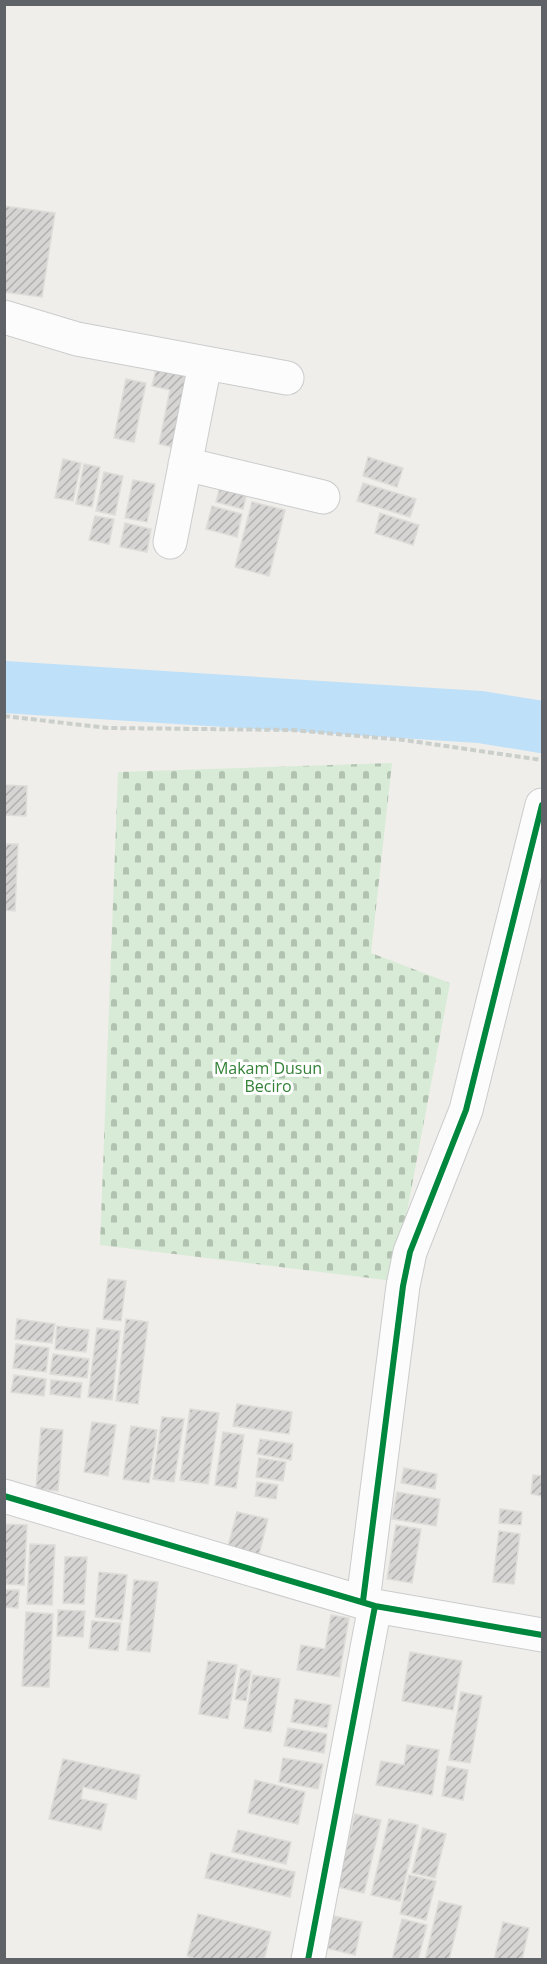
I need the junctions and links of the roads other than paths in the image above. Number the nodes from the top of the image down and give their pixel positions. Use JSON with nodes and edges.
{"nodes":[{"id":1,"x":4,"y":317,"type":"edge"},
{"id":2,"x":205,"y":364,"type":"junction"},
{"id":3,"x":287,"y":378,"type":"dead end"},
{"id":4,"x":185,"y":464,"type":"junction"},
{"id":5,"x":323,"y":498,"type":"dead end"},
{"id":6,"x":170,"y":542,"type":"dead end"},
{"id":7,"x":543,"y":805,"type":"edge"},
{"id":8,"x":4,"y":1496,"type":"edge"},
{"id":9,"x":369,"y":1604,"type":"junction"},
{"id":10,"x":543,"y":1635,"type":"edge"},
{"id":11,"x":308,"y":1959,"type":"edge"}],
"edges":[{"from":1,"to":2,"type":"street"},
{"from":2,"to":3,"type":"street"},
{"from":2,"to":4,"type":"street"},
{"from":4,"to":5,"type":"street"},
{"from":4,"to":6,"type":"street"},
{"from":7,"to":9,"type":"street"},
{"from":8,"to":9,"type":"street"},
{"from":9,"to":10,"type":"street"},
{"from":9,"to":11,"type":"street"}]}
